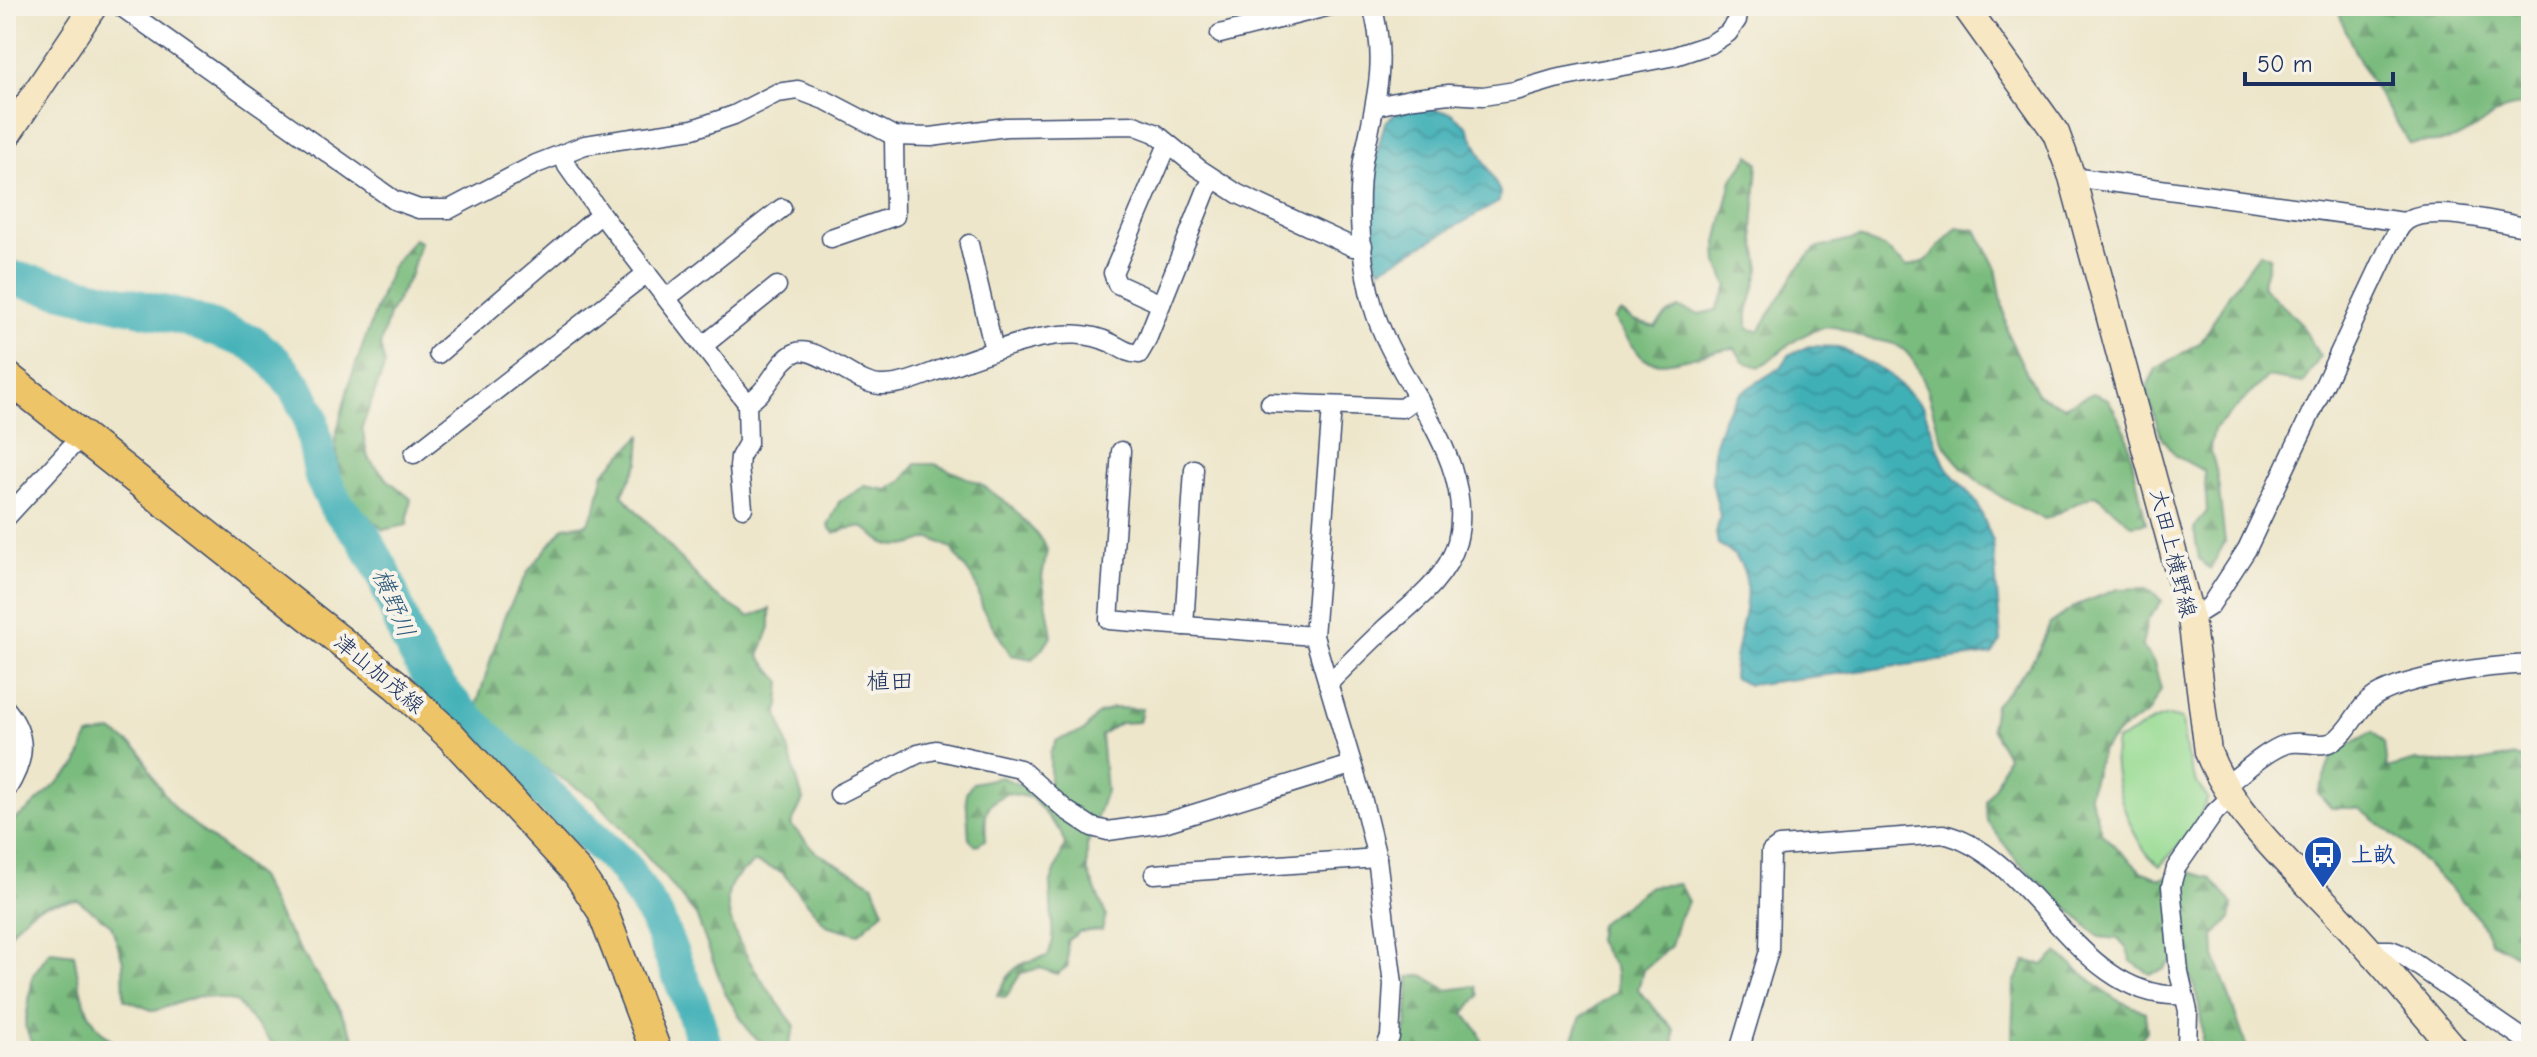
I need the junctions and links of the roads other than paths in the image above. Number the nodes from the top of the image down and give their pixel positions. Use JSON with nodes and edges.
{"nodes":[{"id":1,"x":94,"y":6,"type":"edge"},
{"id":2,"x":120,"y":6,"type":"edge"},
{"id":3,"x":1330,"y":6,"type":"edge"},
{"id":4,"x":1372,"y":6,"type":"edge"},
{"id":5,"x":1739,"y":6,"type":"edge"},
{"id":6,"x":1965,"y":6,"type":"edge"},
{"id":7,"x":1220,"y":34,"type":"dead end"},
{"id":8,"x":1376,"y":106,"type":"junction"},
{"id":9,"x":894,"y":136,"type":"junction"},
{"id":10,"x":6,"y":137,"type":"edge"},
{"id":11,"x":1168,"y":144,"type":"junction"},
{"id":12,"x":562,"y":154,"type":"junction"},
{"id":13,"x":2072,"y":177,"type":"junction"},
{"id":14,"x":1214,"y":179,"type":"junction"},
{"id":15,"x":782,"y":208,"type":"dead end"},
{"id":16,"x":601,"y":214,"type":"junction"},
{"id":17,"x":2404,"y":222,"type":"junction"},
{"id":18,"x":2531,"y":228,"type":"edge"},
{"id":19,"x":831,"y":238,"type":"dead end"},
{"id":20,"x":969,"y":244,"type":"dead end"},
{"id":21,"x":1363,"y":246,"type":"junction"},
{"id":22,"x":647,"y":273,"type":"junction"},
{"id":23,"x":777,"y":286,"type":"dead end"},
{"id":24,"x":667,"y":298,"type":"junction"},
{"id":25,"x":1161,"y":304,"type":"junction"},
{"id":26,"x":704,"y":345,"type":"junction"},
{"id":27,"x":994,"y":350,"type":"junction"},
{"id":28,"x":438,"y":354,"type":"dead end"},
{"id":29,"x":6,"y":376,"type":"edge"},
{"id":30,"x":1417,"y":397,"type":"junction"},
{"id":31,"x":747,"y":403,"type":"junction"},
{"id":32,"x":1270,"y":403,"type":"dead end"},
{"id":33,"x":1332,"y":407,"type":"junction"},
{"id":34,"x":82,"y":435,"type":"junction"},
{"id":35,"x":1121,"y":451,"type":"dead end"},
{"id":36,"x":414,"y":454,"type":"dead end"},
{"id":37,"x":1194,"y":469,"type":"dead end"},
{"id":38,"x":743,"y":508,"type":"dead end"},
{"id":39,"x":6,"y":518,"type":"edge"},
{"id":40,"x":2191,"y":618,"type":"junction"},
{"id":41,"x":1184,"y":626,"type":"junction"},
{"id":42,"x":1314,"y":636,"type":"junction"},
{"id":43,"x":2531,"y":664,"type":"edge"},
{"id":44,"x":1328,"y":684,"type":"junction"},
{"id":45,"x":6,"y":709,"type":"edge"},
{"id":46,"x":1351,"y":765,"type":"junction"},
{"id":47,"x":6,"y":791,"type":"edge"},
{"id":48,"x":2228,"y":791,"type":"junction"},
{"id":49,"x":839,"y":794,"type":"dead end"},
{"id":50,"x":1377,"y":858,"type":"junction"},
{"id":51,"x":1154,"y":874,"type":"dead end"},
{"id":52,"x":2371,"y":950,"type":"junction"},
{"id":53,"x":2184,"y":995,"type":"junction"},
{"id":54,"x":2531,"y":1044,"type":"edge"},
{"id":55,"x":656,"y":1051,"type":"edge"},
{"id":56,"x":1384,"y":1051,"type":"edge"},
{"id":57,"x":1739,"y":1051,"type":"edge"},
{"id":58,"x":2187,"y":1051,"type":"edge"},
{"id":59,"x":2456,"y":1051,"type":"edge"}],
"edges":[{"from":1,"to":10,"type":"main road"},
{"from":2,"to":12,"type":"street"},
{"from":3,"to":7,"type":"street"},
{"from":4,"to":8,"type":"street"},
{"from":5,"to":8,"type":"street"},
{"from":6,"to":13,"type":"main road","name":"大田上横野線"},
{"from":8,"to":21,"type":"street"},
{"from":9,"to":11,"type":"street"},
{"from":9,"to":12,"type":"street"},
{"from":9,"to":19,"type":"street"},
{"from":11,"to":14,"type":"street"},
{"from":11,"to":25,"type":"street"},
{"from":12,"to":16,"type":"street"},
{"from":13,"to":17,"type":"street"},
{"from":13,"to":40,"type":"main road","name":"大田上横野線"},
{"from":14,"to":21,"type":"street"},
{"from":14,"to":25,"type":"street"},
{"from":15,"to":24,"type":"street"},
{"from":16,"to":22,"type":"street"},
{"from":16,"to":28,"type":"street"},
{"from":17,"to":18,"type":"street"},
{"from":17,"to":40,"type":"street"},
{"from":20,"to":27,"type":"street"},
{"from":21,"to":30,"type":"street"},
{"from":22,"to":24,"type":"street"},
{"from":22,"to":36,"type":"street"},
{"from":23,"to":26,"type":"street"},
{"from":24,"to":26,"type":"street"},
{"from":25,"to":27,"type":"street"},
{"from":26,"to":31,"type":"street"},
{"from":27,"to":31,"type":"street"},
{"from":29,"to":34,"type":"main road","name":"津山加茂線"},
{"from":30,"to":33,"type":"street"},
{"from":30,"to":44,"type":"street"},
{"from":31,"to":38,"type":"street"},
{"from":32,"to":33,"type":"street"},
{"from":33,"to":42,"type":"street"},
{"from":34,"to":39,"type":"street"},
{"from":34,"to":55,"type":"main road","name":"津山加茂線"},
{"from":35,"to":41,"type":"street"},
{"from":37,"to":41,"type":"street"},
{"from":40,"to":48,"type":"main road","name":"大田上横野線"},
{"from":41,"to":42,"type":"street"},
{"from":42,"to":44,"type":"street"},
{"from":43,"to":48,"type":"street"},
{"from":44,"to":46,"type":"street"},
{"from":45,"to":47,"type":"street"},
{"from":46,"to":49,"type":"street"},
{"from":46,"to":50,"type":"street"},
{"from":48,"to":52,"type":"main road","name":"大田上横野線"},
{"from":48,"to":53,"type":"street"},
{"from":50,"to":51,"type":"street"},
{"from":50,"to":56,"type":"street"},
{"from":52,"to":54,"type":"street"},
{"from":52,"to":59,"type":"main road","name":"大田上横野線"},
{"from":53,"to":57,"type":"street"},
{"from":53,"to":58,"type":"street"}]}
